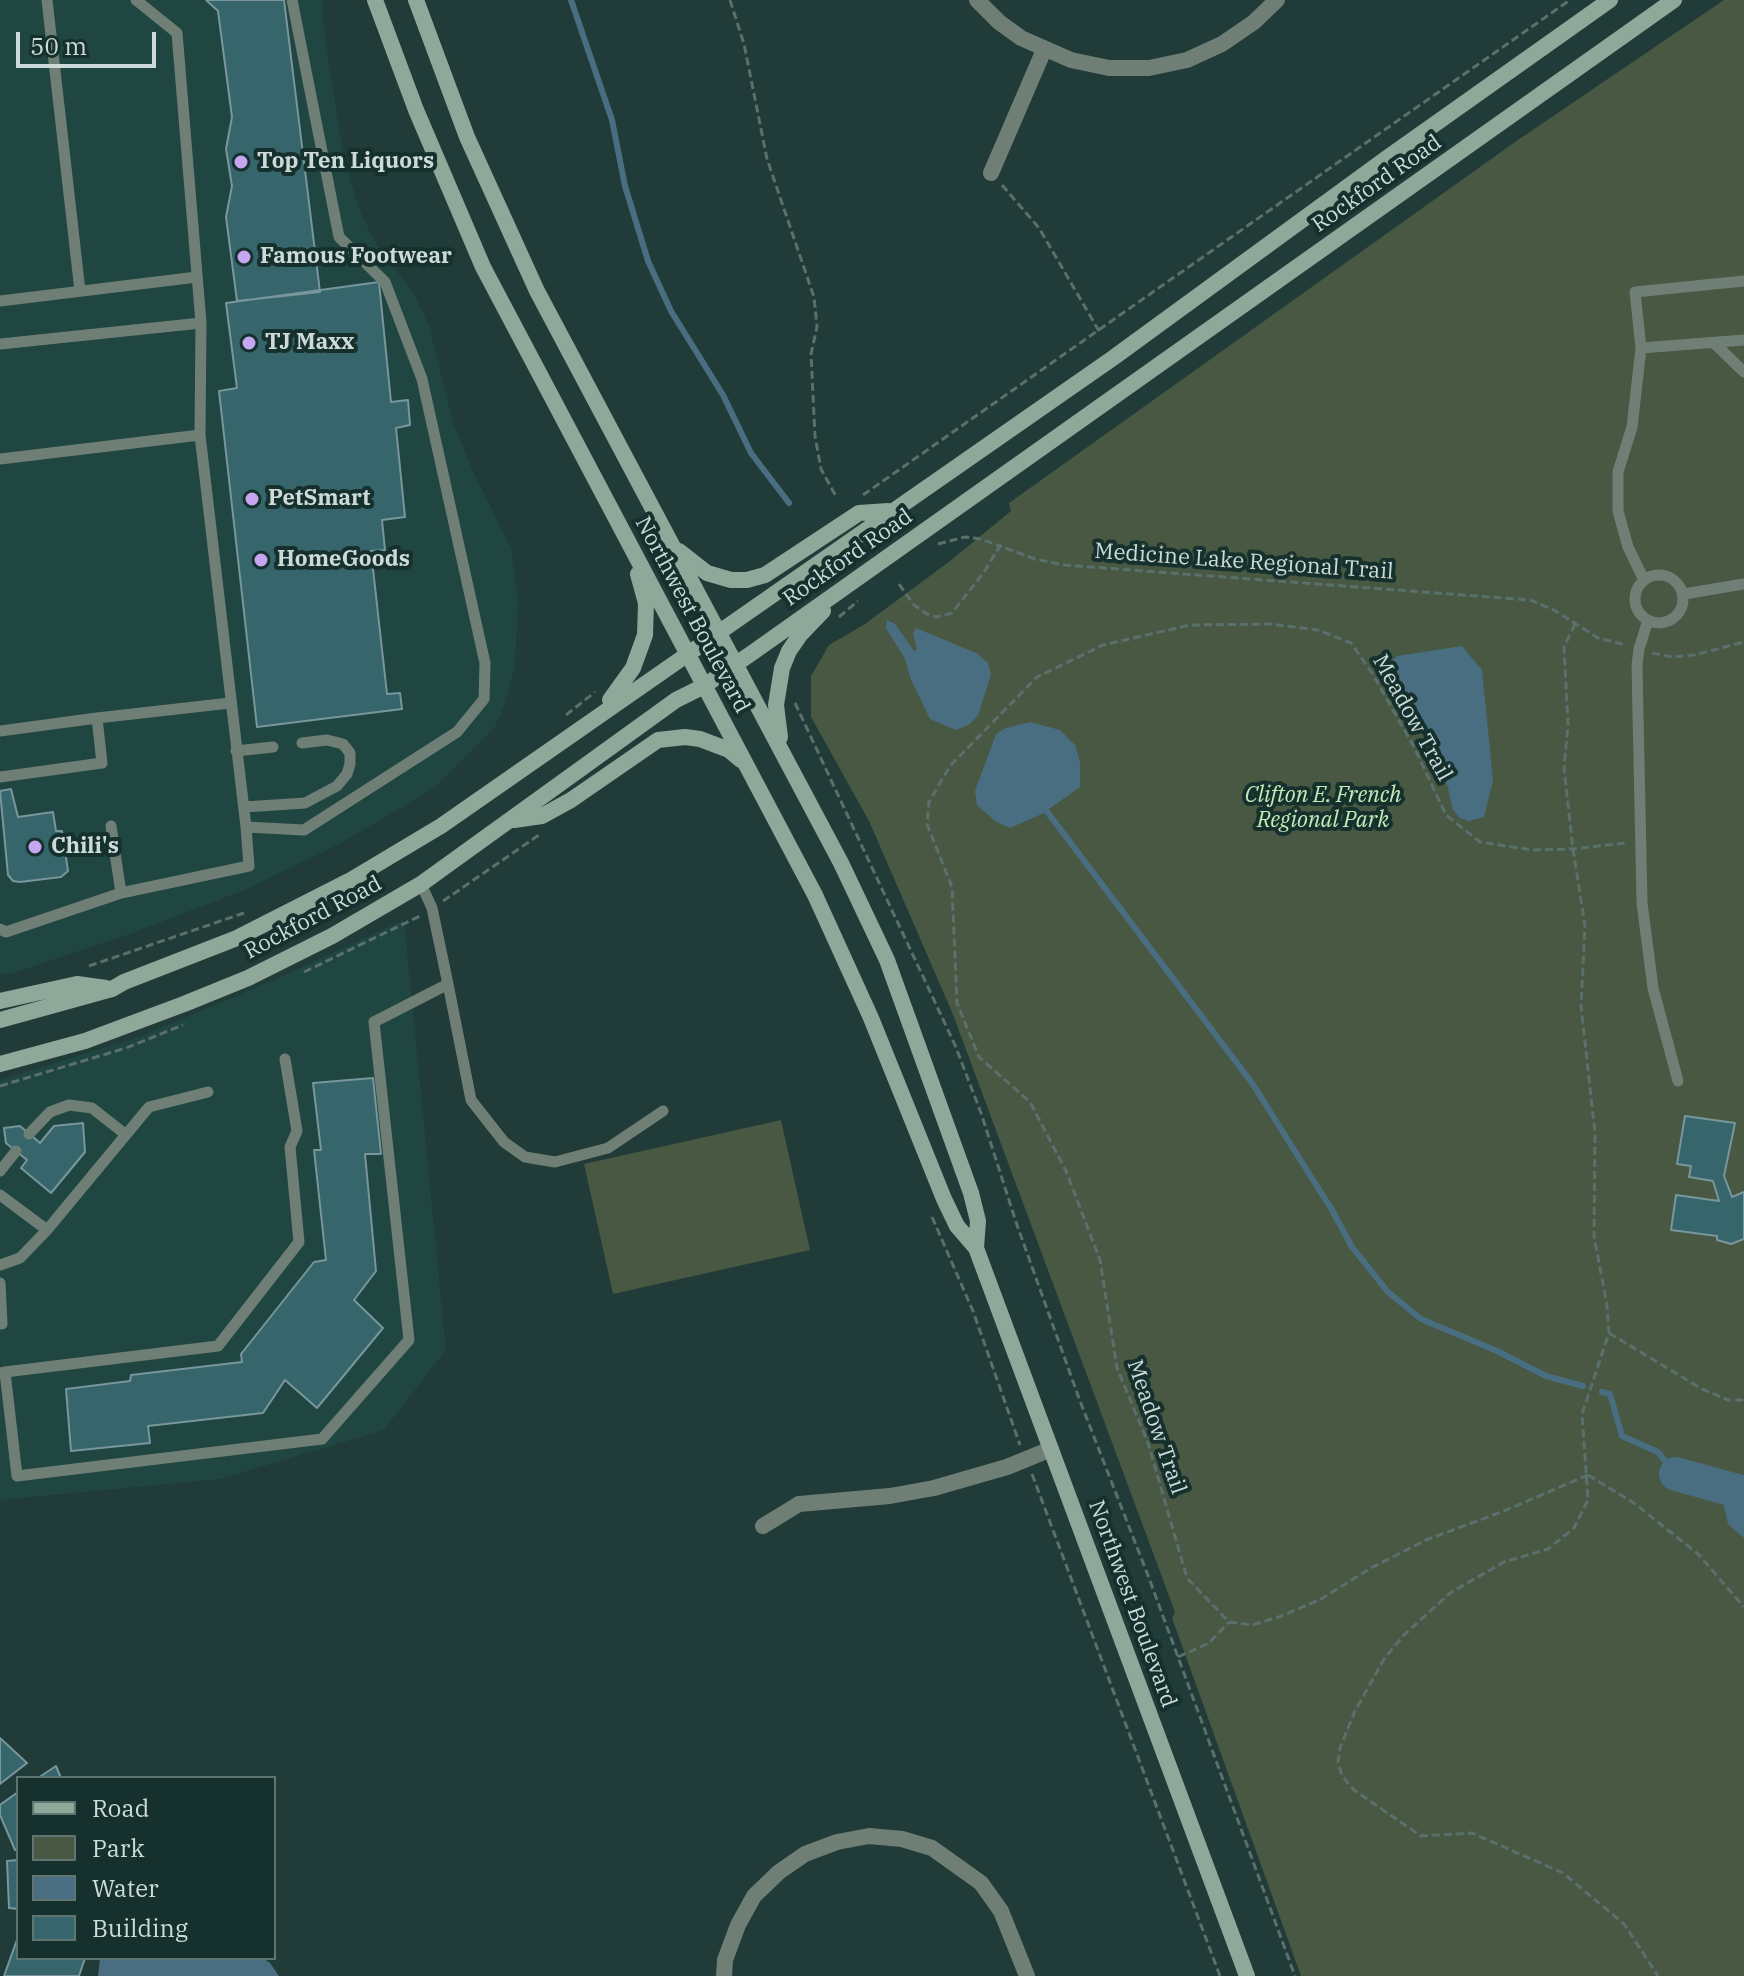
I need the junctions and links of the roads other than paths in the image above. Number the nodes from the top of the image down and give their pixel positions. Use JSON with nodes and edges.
{"nodes":[{"id":1,"x":47,"y":0,"type":"edge"},
{"id":2,"x":136,"y":0,"type":"edge"},
{"id":3,"x":292,"y":0,"type":"edge"},
{"id":4,"x":375,"y":0,"type":"edge"},
{"id":5,"x":416,"y":0,"type":"edge"},
{"id":6,"x":977,"y":0,"type":"edge"},
{"id":7,"x":1277,"y":0,"type":"edge"},
{"id":8,"x":1610,"y":0,"type":"edge"},
{"id":9,"x":1674,"y":0,"type":"edge"},
{"id":10,"x":1044,"y":50,"type":"junction"},
{"id":11,"x":991,"y":173,"type":"road end"},
{"id":12,"x":197,"y":277,"type":"junction"},
{"id":13,"x":1744,"y":281,"type":"edge"},
{"id":14,"x":80,"y":291,"type":"junction"},
{"id":15,"x":0,"y":301,"type":"edge"},
{"id":16,"x":201,"y":323,"type":"junction"},
{"id":17,"x":1744,"y":340,"type":"edge"},
{"id":18,"x":1714,"y":343,"type":"junction"},
{"id":19,"x":0,"y":344,"type":"edge"},
{"id":20,"x":1641,"y":348,"type":"junction"},
{"id":21,"x":1744,"y":372,"type":"edge"},
{"id":22,"x":200,"y":435,"type":"junction"},
{"id":23,"x":0,"y":459,"type":"edge"},
{"id":24,"x":890,"y":511,"type":"junction"},
{"id":25,"x":671,"y":544,"type":"junction"},
{"id":26,"x":633,"y":550,"type":"junction"},
{"id":27,"x":1644,"y":580,"type":"junction"},
{"id":28,"x":1744,"y":584,"type":"edge"},
{"id":29,"x":1684,"y":594,"type":"junction"},
{"id":30,"x":832,"y":597,"type":"junction"},
{"id":31,"x":1648,"y":620,"type":"junction"},
{"id":32,"x":718,"y":631,"type":"junction"},
{"id":33,"x":688,"y":653,"type":"junction"},
{"id":34,"x":735,"y":664,"type":"junction"},
{"id":35,"x":704,"y":686,"type":"junction"},
{"id":36,"x":230,"y":703,"type":"junction"},
{"id":37,"x":97,"y":718,"type":"junction"},
{"id":38,"x":586,"y":724,"type":"junction"},
{"id":39,"x":0,"y":731,"type":"edge"},
{"id":40,"x":302,"y":743,"type":"dead end"},
{"id":41,"x":273,"y":747,"type":"dead end"},
{"id":42,"x":236,"y":751,"type":"junction"},
{"id":43,"x":782,"y":751,"type":"junction"},
{"id":44,"x":751,"y":772,"type":"junction"},
{"id":45,"x":0,"y":777,"type":"edge"},
{"id":46,"x":244,"y":807,"type":"junction"},
{"id":47,"x":512,"y":820,"type":"junction"},
{"id":48,"x":111,"y":826,"type":"dead end"},
{"id":49,"x":246,"y":827,"type":"junction"},
{"id":50,"x":421,"y":884,"type":"junction"},
{"id":51,"x":121,"y":893,"type":"junction"},
{"id":52,"x":0,"y":929,"type":"edge"},
{"id":53,"x":448,"y":984,"type":"junction"},
{"id":54,"x":112,"y":989,"type":"junction"},
{"id":55,"x":0,"y":1001,"type":"edge"},
{"id":56,"x":0,"y":1020,"type":"edge"},
{"id":57,"x":285,"y":1059,"type":"dead end"},
{"id":58,"x":3,"y":1065,"type":"edge"},
{"id":59,"x":1678,"y":1081,"type":"dead end"},
{"id":60,"x":208,"y":1092,"type":"dead end"},
{"id":61,"x":663,"y":1111,"type":"dead end"},
{"id":62,"x":29,"y":1134,"type":"dead end"},
{"id":63,"x":125,"y":1134,"type":"junction"},
{"id":64,"x":16,"y":1151,"type":"dead end"},
{"id":65,"x":0,"y":1171,"type":"edge"},
{"id":66,"x":0,"y":1195,"type":"edge"},
{"id":67,"x":47,"y":1230,"type":"junction"},
{"id":68,"x":976,"y":1248,"type":"junction"},
{"id":69,"x":0,"y":1265,"type":"edge"},
{"id":70,"x":0,"y":1283,"type":"edge"},
{"id":71,"x":2,"y":1324,"type":"dead end"},
{"id":72,"x":2,"y":1372,"type":"edge"},
{"id":73,"x":1051,"y":1449,"type":"junction"},
{"id":74,"x":763,"y":1526,"type":"dead end"},
{"id":75,"x":724,"y":1976,"type":"edge"},
{"id":76,"x":1027,"y":1976,"type":"edge"},
{"id":77,"x":1247,"y":1976,"type":"edge"}],
"edges":[{"from":1,"to":14,"type":"lane"},
{"from":2,"to":12,"type":"lane"},
{"from":3,"to":49,"type":"lane"},
{"from":4,"to":26,"type":"main road","name":"Northwest Boulevard"},
{"from":5,"to":25,"type":"main road","name":"Northwest Boulevard"},
{"from":6,"to":10,"type":"street"},
{"from":7,"to":10,"type":"street"},
{"from":8,"to":24,"type":"main road","name":"Rockford Road"},
{"from":9,"to":30,"type":"main road","name":"Rockford Road"},
{"from":10,"to":11,"type":"street"},
{"from":12,"to":14,"type":"lane"},
{"from":12,"to":16,"type":"lane"},
{"from":13,"to":20,"type":"lane"},
{"from":14,"to":15,"type":"lane"},
{"from":16,"to":19,"type":"lane"},
{"from":16,"to":22,"type":"lane"},
{"from":17,"to":18,"type":"lane"},
{"from":18,"to":20,"type":"lane"},
{"from":18,"to":21,"type":"lane"},
{"from":20,"to":27,"type":"lane"},
{"from":22,"to":23,"type":"lane"},
{"from":22,"to":36,"type":"lane"},
{"from":24,"to":25,"type":"main road"},
{"from":24,"to":32,"type":"main road","name":"Rockford Road"},
{"from":25,"to":32,"type":"main road","name":"Northwest Boulevard"},
{"from":26,"to":33,"type":"main road","name":"Northwest Boulevard"},
{"from":26,"to":38,"type":"main road"},
{"from":27,"to":29,"type":"lane"},
{"from":27,"to":31,"type":"lane"},
{"from":28,"to":29,"type":"lane"},
{"from":29,"to":31,"type":"lane"},
{"from":30,"to":34,"type":"main road","name":"Rockford Road"},
{"from":30,"to":43,"type":"main road"},
{"from":31,"to":59,"type":"lane"},
{"from":32,"to":33,"type":"main road","name":"Rockford Road"},
{"from":32,"to":34,"type":"main road","name":"Northwest Boulevard"},
{"from":33,"to":35,"type":"main road","name":"Northwest Boulevard"},
{"from":33,"to":38,"type":"main road","name":"Rockford Road"},
{"from":34,"to":35,"type":"main road","name":"Rockford Road"},
{"from":34,"to":43,"type":"main road","name":"Northwest Boulevard"},
{"from":35,"to":44,"type":"main road","name":"Northwest Boulevard"},
{"from":35,"to":47,"type":"main road","name":"Rockford Road"},
{"from":36,"to":37,"type":"lane"},
{"from":36,"to":42,"type":"lane"},
{"from":37,"to":39,"type":"lane"},
{"from":37,"to":45,"type":"lane"},
{"from":38,"to":54,"type":"main road","name":"Rockford Road"},
{"from":40,"to":46,"type":"lane"},
{"from":41,"to":42,"type":"lane"},
{"from":42,"to":46,"type":"lane"},
{"from":43,"to":68,"type":"main road","name":"Northwest Boulevard"},
{"from":44,"to":47,"type":"main road"},
{"from":44,"to":68,"type":"main road","name":"Northwest Boulevard"},
{"from":46,"to":49,"type":"lane"},
{"from":47,"to":50,"type":"main road","name":"Rockford Road"},
{"from":48,"to":51,"type":"lane"},
{"from":49,"to":51,"type":"lane"},
{"from":50,"to":53,"type":"lane"},
{"from":50,"to":58,"type":"main road","name":"Rockford Road"},
{"from":51,"to":52,"type":"lane"},
{"from":53,"to":61,"type":"lane"},
{"from":53,"to":72,"type":"lane"},
{"from":54,"to":55,"type":"main road"},
{"from":54,"to":56,"type":"main road","name":"Rockford Road"},
{"from":57,"to":72,"type":"lane"},
{"from":60,"to":63,"type":"lane"},
{"from":62,"to":63,"type":"lane"},
{"from":63,"to":67,"type":"lane"},
{"from":64,"to":65,"type":"lane"},
{"from":66,"to":67,"type":"lane"},
{"from":67,"to":69,"type":"lane"},
{"from":68,"to":73,"type":"main road","name":"Northwest Boulevard"},
{"from":70,"to":71,"type":"lane"},
{"from":73,"to":74,"type":"street"},
{"from":73,"to":77,"type":"main road","name":"Northwest Boulevard"},
{"from":75,"to":76,"type":"street"}]}
